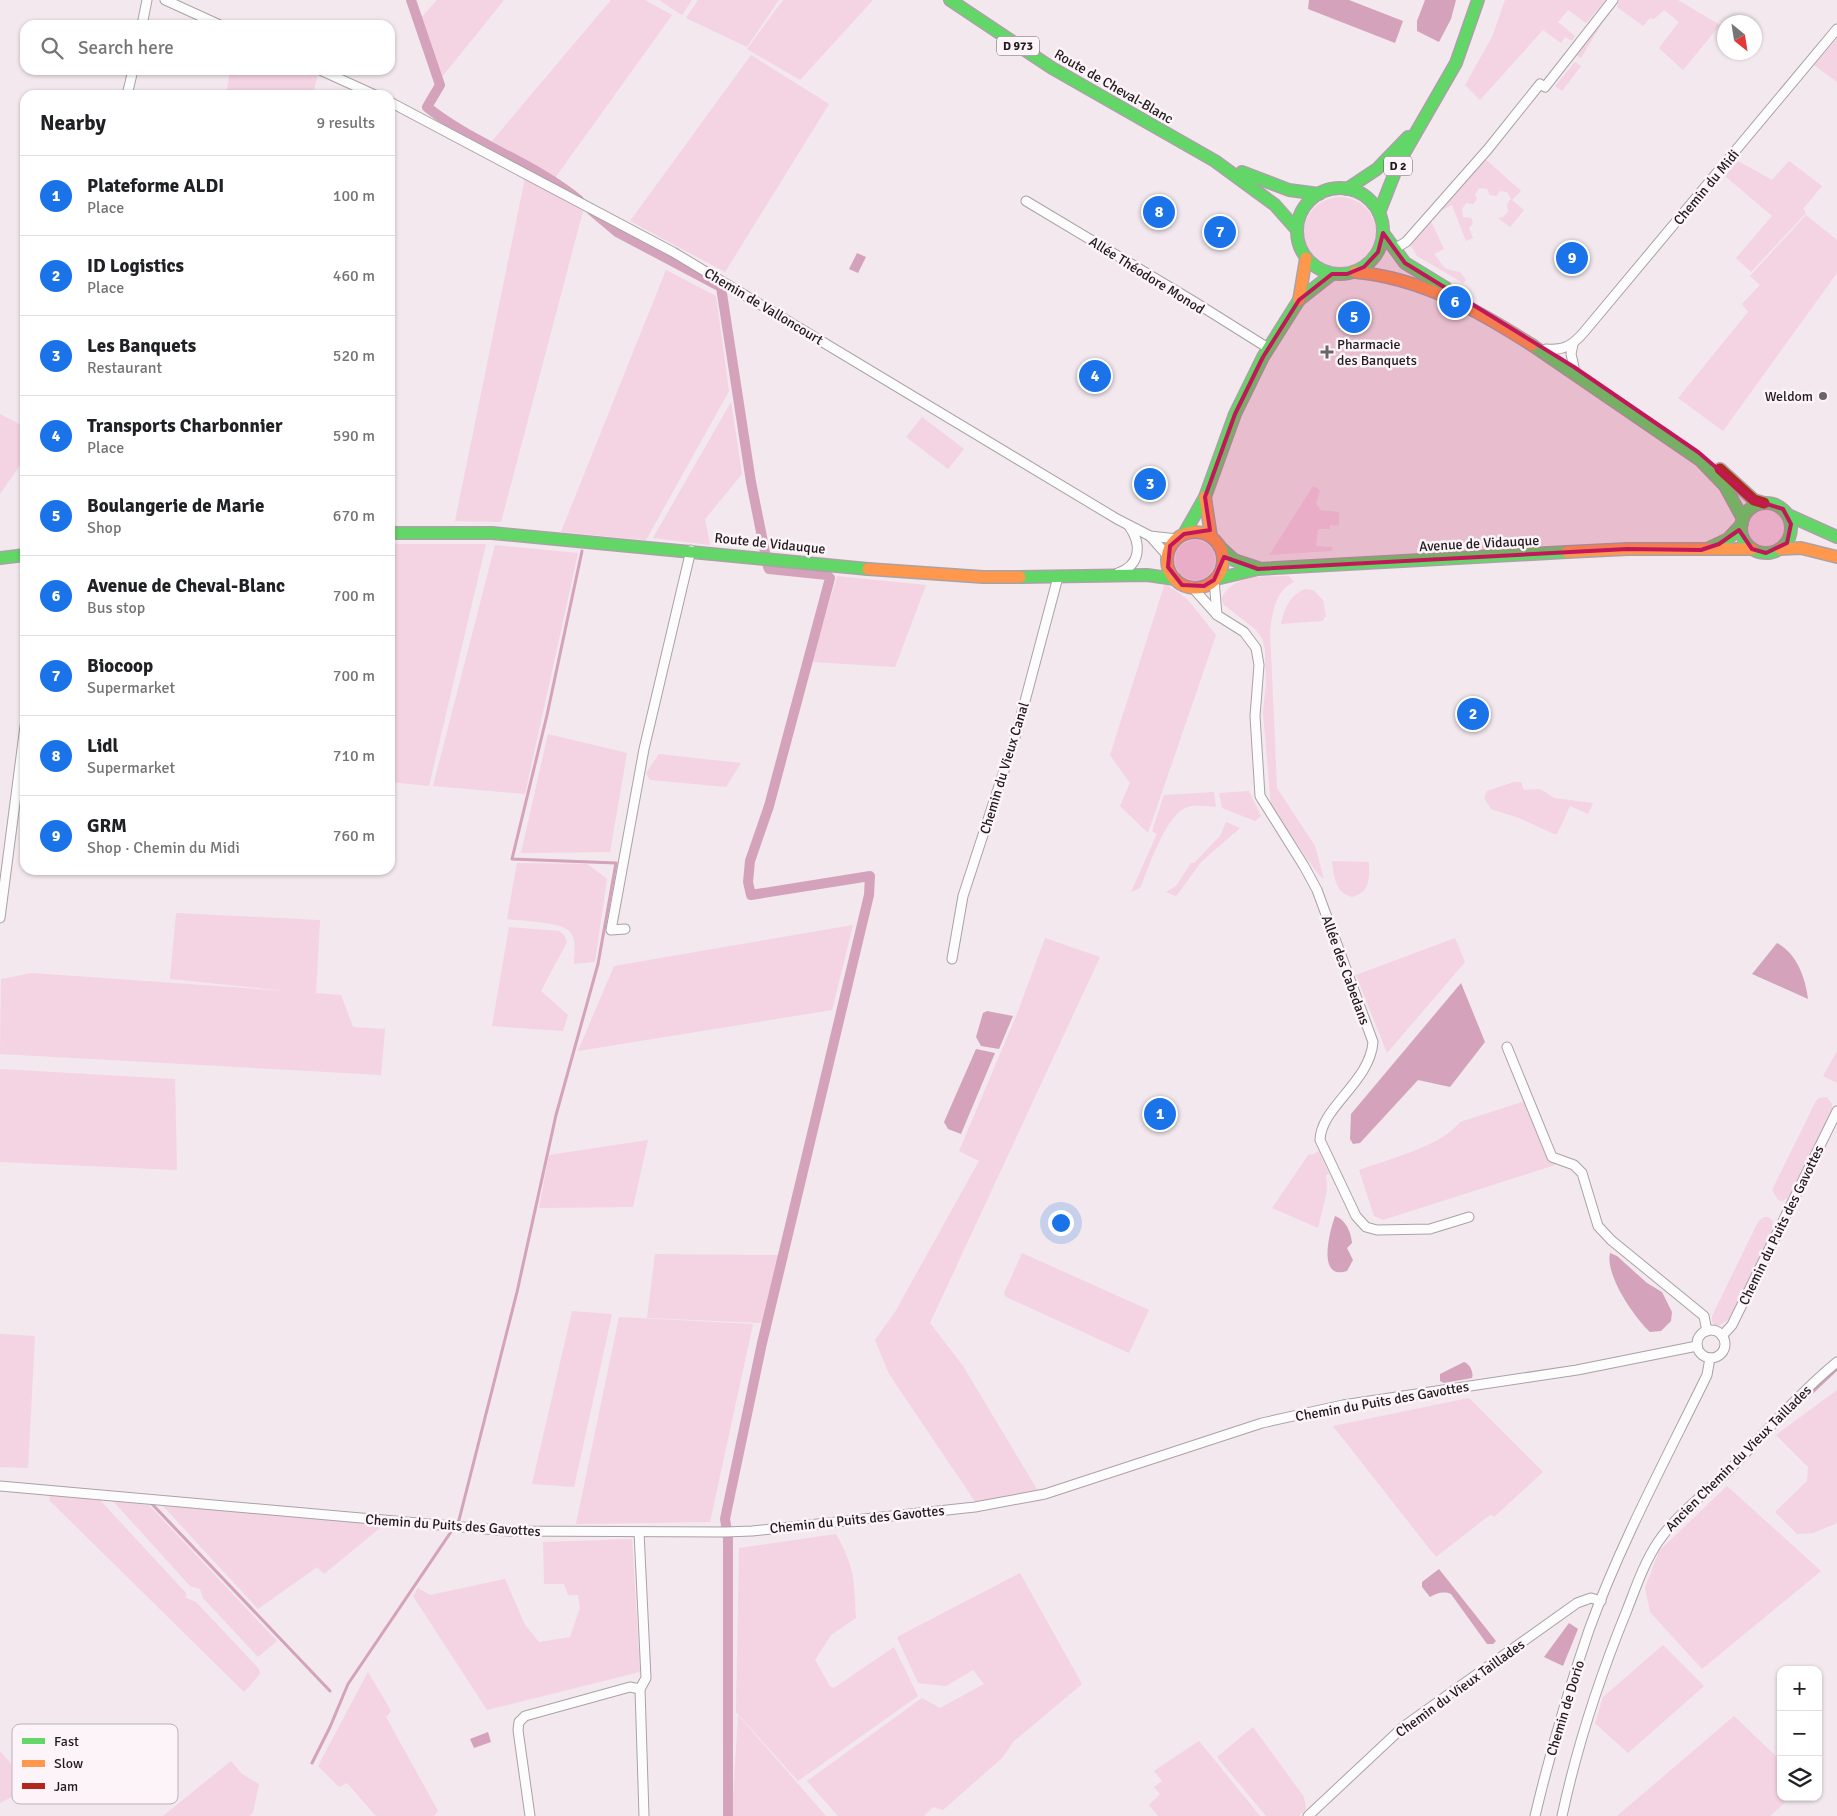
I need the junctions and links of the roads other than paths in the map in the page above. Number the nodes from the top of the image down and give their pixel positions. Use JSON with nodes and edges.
{"nodes":[{"id":1,"x":147,"y":0,"type":"edge"},
{"id":2,"x":165,"y":0,"type":"edge"},
{"id":3,"x":950,"y":0,"type":"edge"},
{"id":4,"x":1478,"y":0,"type":"edge"},
{"id":5,"x":1613,"y":0,"type":"edge"},
{"id":6,"x":143,"y":20,"type":"edge"},
{"id":7,"x":209,"y":20,"type":"edge"},
{"id":8,"x":1837,"y":29,"type":"edge"},
{"id":9,"x":132,"y":75,"type":"edge"},
{"id":10,"x":331,"y":75,"type":"edge"},
{"id":11,"x":129,"y":90,"type":"edge"},
{"id":12,"x":364,"y":90,"type":"edge"},
{"id":13,"x":395,"y":105,"type":"edge"},
{"id":14,"x":1423,"y":121,"type":"junction"},
{"id":15,"x":1214,"y":161,"type":"junction"},
{"id":16,"x":1347,"y":189,"type":"junction"},
{"id":17,"x":1319,"y":194,"type":"junction"},
{"id":18,"x":1026,"y":201,"type":"dead end"},
{"id":19,"x":1379,"y":213,"type":"junction"},
{"id":20,"x":1297,"y":230,"type":"junction"},
{"id":21,"x":1383,"y":233,"type":"junction"},
{"id":22,"x":1394,"y":249,"type":"junction"},
{"id":23,"x":1306,"y":258,"type":"junction"},
{"id":24,"x":1355,"y":272,"type":"junction"},
{"id":25,"x":1332,"y":274,"type":"junction"},
{"id":26,"x":1299,"y":300,"type":"junction"},
{"id":27,"x":1573,"y":344,"type":"junction"},
{"id":28,"x":1268,"y":348,"type":"junction"},
{"id":29,"x":1546,"y":349,"type":"junction"},
{"id":30,"x":1574,"y":367,"type":"junction"},
{"id":31,"x":1205,"y":498,"type":"junction"},
{"id":32,"x":1764,"y":504,"type":"junction"},
{"id":33,"x":1788,"y":515,"type":"junction"},
{"id":34,"x":1742,"y":522,"type":"junction"},
{"id":35,"x":1129,"y":525,"type":"junction"},
{"id":36,"x":395,"y":533,"type":"edge"},
{"id":37,"x":1150,"y":536,"type":"junction"},
{"id":38,"x":1180,"y":536,"type":"junction"},
{"id":39,"x":1211,"y":536,"type":"junction"},
{"id":40,"x":1837,"y":537,"type":"edge"},
{"id":41,"x":1221,"y":548,"type":"junction"},
{"id":42,"x":1752,"y":549,"type":"junction"},
{"id":43,"x":1780,"y":549,"type":"junction"},
{"id":44,"x":691,"y":550,"type":"junction"},
{"id":45,"x":1701,"y":550,"type":"junction"},
{"id":46,"x":20,"y":556,"type":"edge"},
{"id":47,"x":1837,"y":557,"type":"edge"},
{"id":48,"x":0,"y":558,"type":"edge"},
{"id":49,"x":1167,"y":558,"type":"junction"},
{"id":50,"x":1258,"y":569,"type":"junction"},
{"id":51,"x":1147,"y":575,"type":"junction"},
{"id":52,"x":1112,"y":576,"type":"junction"},
{"id":53,"x":1058,"y":577,"type":"junction"},
{"id":54,"x":1175,"y":579,"type":"junction"},
{"id":55,"x":1215,"y":579,"type":"junction"},
{"id":56,"x":1192,"y":588,"type":"junction"},
{"id":57,"x":1218,"y":615,"type":"junction"},
{"id":58,"x":20,"y":764,"type":"edge"},
{"id":59,"x":0,"y":918,"type":"edge"},
{"id":60,"x":625,"y":929,"type":"dead end"},
{"id":61,"x":952,"y":959,"type":"dead end"},
{"id":62,"x":1507,"y":1047,"type":"dead end"},
{"id":63,"x":1837,"y":1111,"type":"edge"},
{"id":64,"x":1469,"y":1217,"type":"dead end"},
{"id":65,"x":1707,"y":1331,"type":"junction"},
{"id":66,"x":1722,"y":1336,"type":"junction"},
{"id":67,"x":1697,"y":1346,"type":"junction"},
{"id":68,"x":1710,"y":1358,"type":"junction"},
{"id":69,"x":1837,"y":1362,"type":"edge"},
{"id":70,"x":0,"y":1486,"type":"edge"},
{"id":71,"x":639,"y":1532,"type":"junction"},
{"id":72,"x":1601,"y":1601,"type":"junction"},
{"id":73,"x":640,"y":1689,"type":"junction"},
{"id":74,"x":530,"y":1816,"type":"edge"},
{"id":75,"x":644,"y":1816,"type":"edge"},
{"id":76,"x":1308,"y":1816,"type":"edge"},
{"id":77,"x":1535,"y":1816,"type":"edge"},
{"id":78,"x":1562,"y":1816,"type":"edge"}],
"edges":[{"from":1,"to":6,"type":"street"},
{"from":2,"to":7,"type":"street"},
{"from":3,"to":15,"type":"main road","name":"Route de Cheval-Blanc","number":"D 973"},
{"from":4,"to":14,"type":"main road","number":"D 2"},
{"from":5,"to":22,"type":"street"},
{"from":8,"to":27,"type":"street","name":"Chemin du Midi"},
{"from":9,"to":11,"type":"street"},
{"from":10,"to":12,"type":"street"},
{"from":13,"to":35,"type":"street","name":"Chemin de Valloncourt"},
{"from":14,"to":16,"type":"main road","number":"D 2"},
{"from":14,"to":19,"type":"main road","number":"D 2"},
{"from":15,"to":17,"type":"main road","number":"D 973"},
{"from":15,"to":20,"type":"main road","number":"D 973"},
{"from":16,"to":17,"type":"main road"},
{"from":16,"to":19,"type":"main road"},
{"from":17,"to":20,"type":"main road"},
{"from":18,"to":28,"type":"street","name":"Allée Théodore Monod"},
{"from":19,"to":21,"type":"main road"},
{"from":20,"to":23,"type":"main road"},
{"from":21,"to":22,"type":"main road"},
{"from":21,"to":24,"type":"main road"},
{"from":22,"to":29,"type":"main road"},
{"from":23,"to":25,"type":"main road"},
{"from":23,"to":26,"type":"main road"},
{"from":24,"to":25,"type":"main road"},
{"from":24,"to":34,"type":"main road"},
{"from":25,"to":26,"type":"main road"},
{"from":26,"to":28,"type":"main road"},
{"from":27,"to":29,"type":"street"},
{"from":27,"to":30,"type":"street"},
{"from":28,"to":31,"type":"main road"},
{"from":29,"to":30,"type":"main road"},
{"from":30,"to":32,"type":"main road"},
{"from":31,"to":38,"type":"main road"},
{"from":31,"to":39,"type":"main road"},
{"from":32,"to":33,"type":"main road"},
{"from":32,"to":34,"type":"main road"},
{"from":33,"to":40,"type":"main road"},
{"from":33,"to":43,"type":"main road"},
{"from":34,"to":42,"type":"main road"},
{"from":34,"to":45,"type":"main road","name":"Avenue de Vidauque"},
{"from":35,"to":37,"type":"street","name":"Chemin de Valloncourt"},
{"from":35,"to":52,"type":"street"},
{"from":36,"to":44,"type":"main road","name":"Route de Vidauque"},
{"from":37,"to":38,"type":"street","name":"Chemin de Valloncourt"},
{"from":37,"to":49,"type":"street","name":"Chemin de Valloncourt"},
{"from":38,"to":39,"type":"main road"},
{"from":38,"to":49,"type":"main road"},
{"from":39,"to":41,"type":"main road"},
{"from":41,"to":50,"type":"main road","name":"Avenue de Vidauque"},
{"from":41,"to":55,"type":"main road"},
{"from":42,"to":43,"type":"main road"},
{"from":42,"to":45,"type":"main road","name":"Avenue de Vidauque"},
{"from":43,"to":47,"type":"main road"},
{"from":44,"to":53,"type":"main road","name":"Route de Vidauque"},
{"from":44,"to":60,"type":"street"},
{"from":45,"to":50,"type":"main road","name":"Avenue de Vidauque"},
{"from":46,"to":48,"type":"main road"},
{"from":49,"to":51,"type":"main road"},
{"from":49,"to":54,"type":"main road"},
{"from":50,"to":55,"type":"main road","name":"Avenue de Vidauque"},
{"from":51,"to":52,"type":"main road","name":"Route de Vidauque"},
{"from":51,"to":54,"type":"main road","name":"Route de Vidauque"},
{"from":52,"to":53,"type":"main road","name":"Route de Vidauque"},
{"from":53,"to":61,"type":"street","name":"Chemin du Vieux Canal"},
{"from":54,"to":56,"type":"main road"},
{"from":55,"to":56,"type":"main road"},
{"from":55,"to":57,"type":"street"},
{"from":56,"to":57,"type":"street"},
{"from":57,"to":64,"type":"street","name":"Allée des Cabedans"},
{"from":58,"to":59,"type":"street"},
{"from":62,"to":65,"type":"street"},
{"from":63,"to":66,"type":"street","name":"Chemin du Puits des Gavottes"},
{"from":65,"to":66,"type":"street"},
{"from":65,"to":67,"type":"street"},
{"from":66,"to":68,"type":"street"},
{"from":67,"to":68,"type":"street"},
{"from":67,"to":71,"type":"street","name":"Chemin du Puits des Gavottes"},
{"from":68,"to":72,"type":"street","name":"Chemin de Dorio"},
{"from":69,"to":78,"type":"street","name":"Ancien Chemin du Vieux Taillades"},
{"from":70,"to":71,"type":"street","name":"Chemin du Puits des Gavottes"},
{"from":71,"to":73,"type":"street"},
{"from":72,"to":76,"type":"street","name":"Chemin du Vieux Taillades"},
{"from":72,"to":77,"type":"street","name":"Chemin de Dorio"},
{"from":73,"to":74,"type":"street"},
{"from":73,"to":75,"type":"street"}]}
